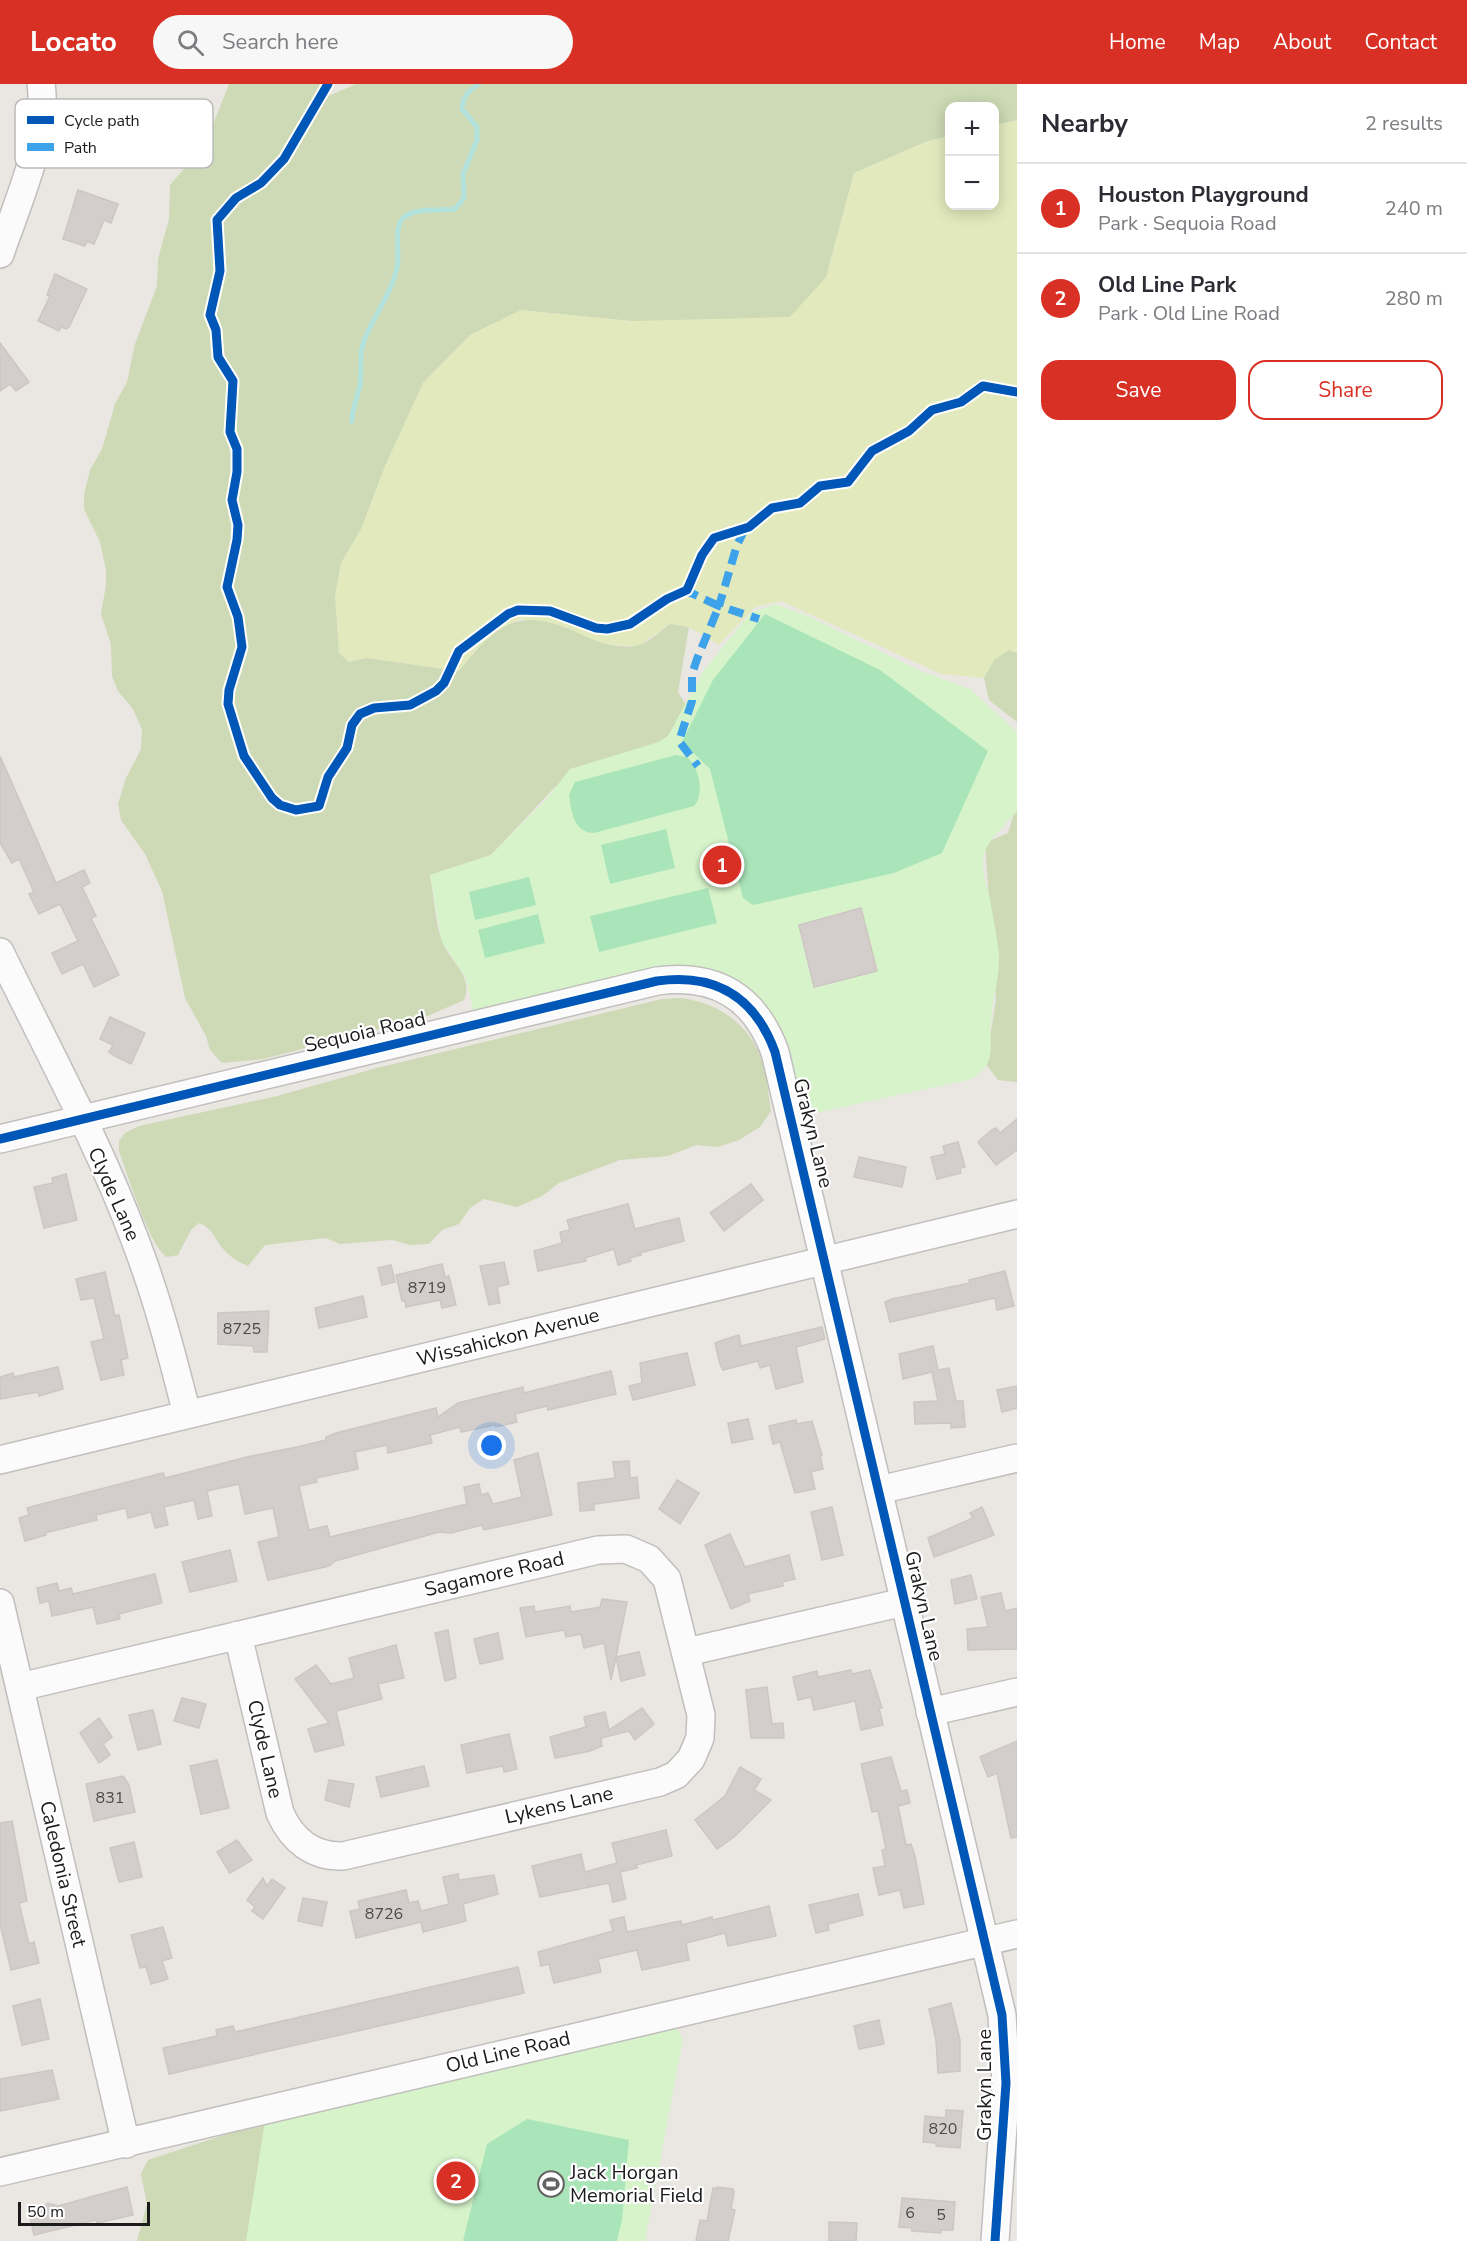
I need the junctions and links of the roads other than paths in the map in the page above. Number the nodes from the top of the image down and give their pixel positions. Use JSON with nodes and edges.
{"nodes":[{"id":1,"x":41,"y":84,"type":"edge"},
{"id":2,"x":42,"y":99,"type":"edge"},
{"id":3,"x":28,"y":168,"type":"edge"},
{"id":4,"x":0,"y":254,"type":"edge"},
{"id":5,"x":0,"y":952,"type":"edge"},
{"id":6,"x":736,"y":996,"type":"joint"},
{"id":7,"x":81,"y":1119,"type":"junction"},
{"id":8,"x":0,"y":1139,"type":"edge"},
{"id":9,"x":1017,"y":1214,"type":"edge"},
{"id":10,"x":826,"y":1260,"type":"junction"},
{"id":11,"x":187,"y":1414,"type":"junction"},
{"id":12,"x":1017,"y":1458,"type":"edge"},
{"id":13,"x":0,"y":1460,"type":"edge"},
{"id":14,"x":879,"y":1490,"type":"junction"},
{"id":15,"x":904,"y":1602,"type":"junction"},
{"id":16,"x":0,"y":1603,"type":"edge"},
{"id":17,"x":238,"y":1635,"type":"junction"},
{"id":18,"x":687,"y":1652,"type":"junction"},
{"id":19,"x":20,"y":1687,"type":"junction"},
{"id":20,"x":1017,"y":1692,"type":"edge"},
{"id":21,"x":930,"y":1712,"type":"junction"},
{"id":22,"x":313,"y":1851,"type":"joint"},
{"id":23,"x":1017,"y":1934,"type":"edge"},
{"id":24,"x":985,"y":1941,"type":"junction"},
{"id":25,"x":126,"y":2144,"type":"junction"},
{"id":26,"x":0,"y":2172,"type":"edge"},
{"id":27,"x":1008,"y":2193,"type":"edge"},
{"id":28,"x":995,"y":2241,"type":"edge"}],
"edges":[{"from":1,"to":2,"type":"street"},
{"from":3,"to":4,"type":"street"},
{"from":5,"to":7,"type":"street","name":"Clyde Lane"},
{"from":6,"to":7,"type":"street","name":"Sequoia Road"},
{"from":6,"to":10,"type":"street","name":"Grakyn Lane"},
{"from":7,"to":8,"type":"street","name":"Sequoia Road"},
{"from":7,"to":11,"type":"street","name":"Clyde Lane"},
{"from":9,"to":10,"type":"street","name":"Wissahickon Avenue"},
{"from":10,"to":11,"type":"street","name":"Wissahickon Avenue"},
{"from":10,"to":14,"type":"street","name":"Grakyn Lane"},
{"from":11,"to":13,"type":"street","name":"Wissahickon Avenue"},
{"from":12,"to":14,"type":"street"},
{"from":14,"to":15,"type":"street","name":"Grakyn Lane"},
{"from":15,"to":18,"type":"street"},
{"from":15,"to":21,"type":"street","name":"Grakyn Lane"},
{"from":16,"to":19,"type":"street","name":"Caledonia Street"},
{"from":17,"to":18,"type":"street","name":"Sagamore Road"},
{"from":17,"to":19,"type":"street","name":"Sagamore Road"},
{"from":17,"to":22,"type":"street","name":"Clyde Lane"},
{"from":18,"to":22,"type":"street","name":"Lykens Lane"},
{"from":19,"to":25,"type":"street","name":"Caledonia Street"},
{"from":20,"to":21,"type":"street"},
{"from":21,"to":24,"type":"street","name":"Grakyn Lane"},
{"from":23,"to":24,"type":"street","name":"Old Line Road"},
{"from":24,"to":25,"type":"street","name":"Old Line Road"},
{"from":24,"to":27,"type":"street","name":"Grakyn Lane"},
{"from":25,"to":26,"type":"street","name":"Old Line Road"},
{"from":27,"to":28,"type":"street","name":"Grakyn Lane"}]}
